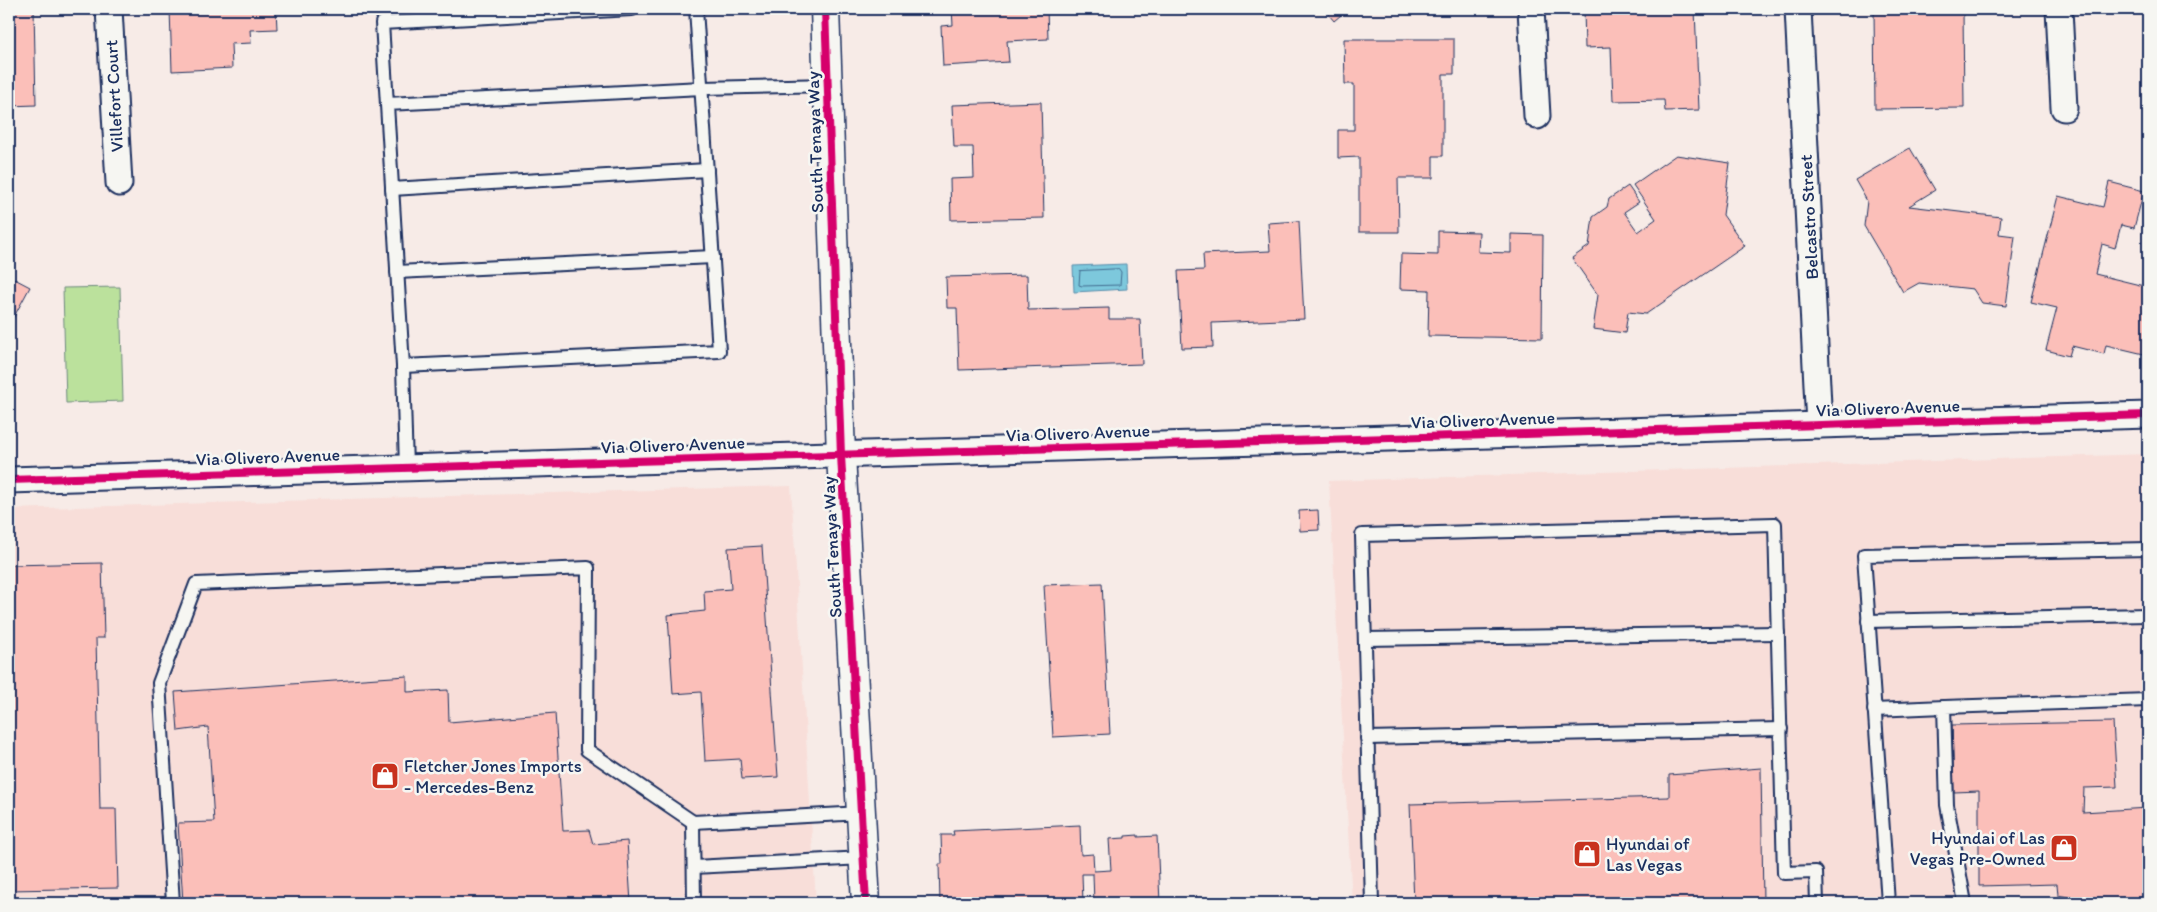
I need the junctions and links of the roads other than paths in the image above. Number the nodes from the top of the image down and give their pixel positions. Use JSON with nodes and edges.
{"nodes":[{"id":1,"x":109,"y":9,"type":"edge"},
{"id":2,"x":632,"y":9,"type":"edge"},
{"id":3,"x":696,"y":9,"type":"edge"},
{"id":4,"x":825,"y":9,"type":"edge"},
{"id":5,"x":1531,"y":9,"type":"edge"},
{"id":6,"x":1798,"y":9,"type":"edge"},
{"id":7,"x":2059,"y":9,"type":"edge"},
{"id":8,"x":828,"y":85,"type":"junction"},
{"id":9,"x":702,"y":88,"type":"junction"},
{"id":10,"x":387,"y":104,"type":"junction"},
{"id":11,"x":2064,"y":108,"type":"dead end"},
{"id":12,"x":1537,"y":116,"type":"dead end"},
{"id":13,"x":707,"y":170,"type":"junction"},
{"id":14,"x":119,"y":183,"type":"dead end"},
{"id":15,"x":392,"y":189,"type":"junction"},
{"id":16,"x":713,"y":256,"type":"junction"},
{"id":17,"x":397,"y":272,"type":"junction"},
{"id":18,"x":403,"y":366,"type":"junction"},
{"id":19,"x":2148,"y":415,"type":"edge"},
{"id":20,"x":1820,"y":425,"type":"junction"},
{"id":21,"x":841,"y":455,"type":"junction"},
{"id":22,"x":406,"y":468,"type":"junction"},
{"id":23,"x":9,"y":480,"type":"edge"},
{"id":24,"x":2148,"y":549,"type":"edge"},
{"id":25,"x":2148,"y":615,"type":"edge"},
{"id":26,"x":1868,"y":621,"type":"junction"},
{"id":27,"x":1778,"y":632,"type":"junction"},
{"id":28,"x":1365,"y":639,"type":"junction"},
{"id":29,"x":2148,"y":700,"type":"edge"},
{"id":30,"x":1944,"y":707,"type":"junction"},
{"id":31,"x":1874,"y":710,"type":"junction"},
{"id":32,"x":1781,"y":728,"type":"junction"},
{"id":33,"x":1367,"y":738,"type":"junction"},
{"id":34,"x":862,"y":813,"type":"junction"},
{"id":35,"x":693,"y":822,"type":"junction"},
{"id":36,"x":863,"y":858,"type":"junction"},
{"id":37,"x":694,"y":867,"type":"junction"},
{"id":38,"x":173,"y":903,"type":"edge"},
{"id":39,"x":694,"y":903,"type":"edge"},
{"id":40,"x":866,"y":903,"type":"edge"},
{"id":41,"x":1372,"y":903,"type":"edge"},
{"id":42,"x":1817,"y":903,"type":"edge"},
{"id":43,"x":1888,"y":903,"type":"edge"},
{"id":44,"x":1965,"y":903,"type":"edge"}],
"edges":[{"from":1,"to":14,"type":"street","name":"Villefort Court"},
{"from":2,"to":10,"type":"lane"},
{"from":3,"to":9,"type":"lane"},
{"from":4,"to":8,"type":"street","name":"South Tenaya Way"},
{"from":5,"to":12,"type":"street"},
{"from":6,"to":20,"type":"street","name":"Belcastro Street"},
{"from":7,"to":11,"type":"street"},
{"from":8,"to":9,"type":"lane"},
{"from":8,"to":21,"type":"street","name":"South Tenaya Way"},
{"from":9,"to":10,"type":"lane"},
{"from":9,"to":13,"type":"lane"},
{"from":10,"to":15,"type":"lane"},
{"from":13,"to":15,"type":"lane"},
{"from":13,"to":16,"type":"lane"},
{"from":15,"to":17,"type":"lane"},
{"from":16,"to":17,"type":"lane"},
{"from":16,"to":18,"type":"lane"},
{"from":17,"to":18,"type":"lane"},
{"from":18,"to":22,"type":"lane"},
{"from":19,"to":20,"type":"street","name":"Via Olivero Avenue"},
{"from":20,"to":21,"type":"street","name":"Via Olivero Avenue"},
{"from":21,"to":22,"type":"street","name":"Via Olivero Avenue"},
{"from":21,"to":34,"type":"street","name":"South Tenaya Way"},
{"from":22,"to":23,"type":"street","name":"Via Olivero Avenue"},
{"from":24,"to":26,"type":"lane"},
{"from":25,"to":26,"type":"lane"},
{"from":26,"to":31,"type":"lane"},
{"from":27,"to":28,"type":"lane"},
{"from":27,"to":28,"type":"lane"},
{"from":27,"to":32,"type":"lane"},
{"from":28,"to":33,"type":"lane"},
{"from":29,"to":30,"type":"lane"},
{"from":30,"to":31,"type":"lane"},
{"from":30,"to":44,"type":"lane"},
{"from":31,"to":43,"type":"lane"},
{"from":32,"to":33,"type":"lane"},
{"from":32,"to":42,"type":"lane"},
{"from":33,"to":41,"type":"lane"},
{"from":34,"to":35,"type":"lane"},
{"from":34,"to":36,"type":"street","name":"South Tenaya Way"},
{"from":35,"to":37,"type":"lane"},
{"from":35,"to":38,"type":"lane"},
{"from":36,"to":37,"type":"lane"},
{"from":36,"to":40,"type":"street","name":"South Tenaya Way"},
{"from":37,"to":39,"type":"lane"}]}
